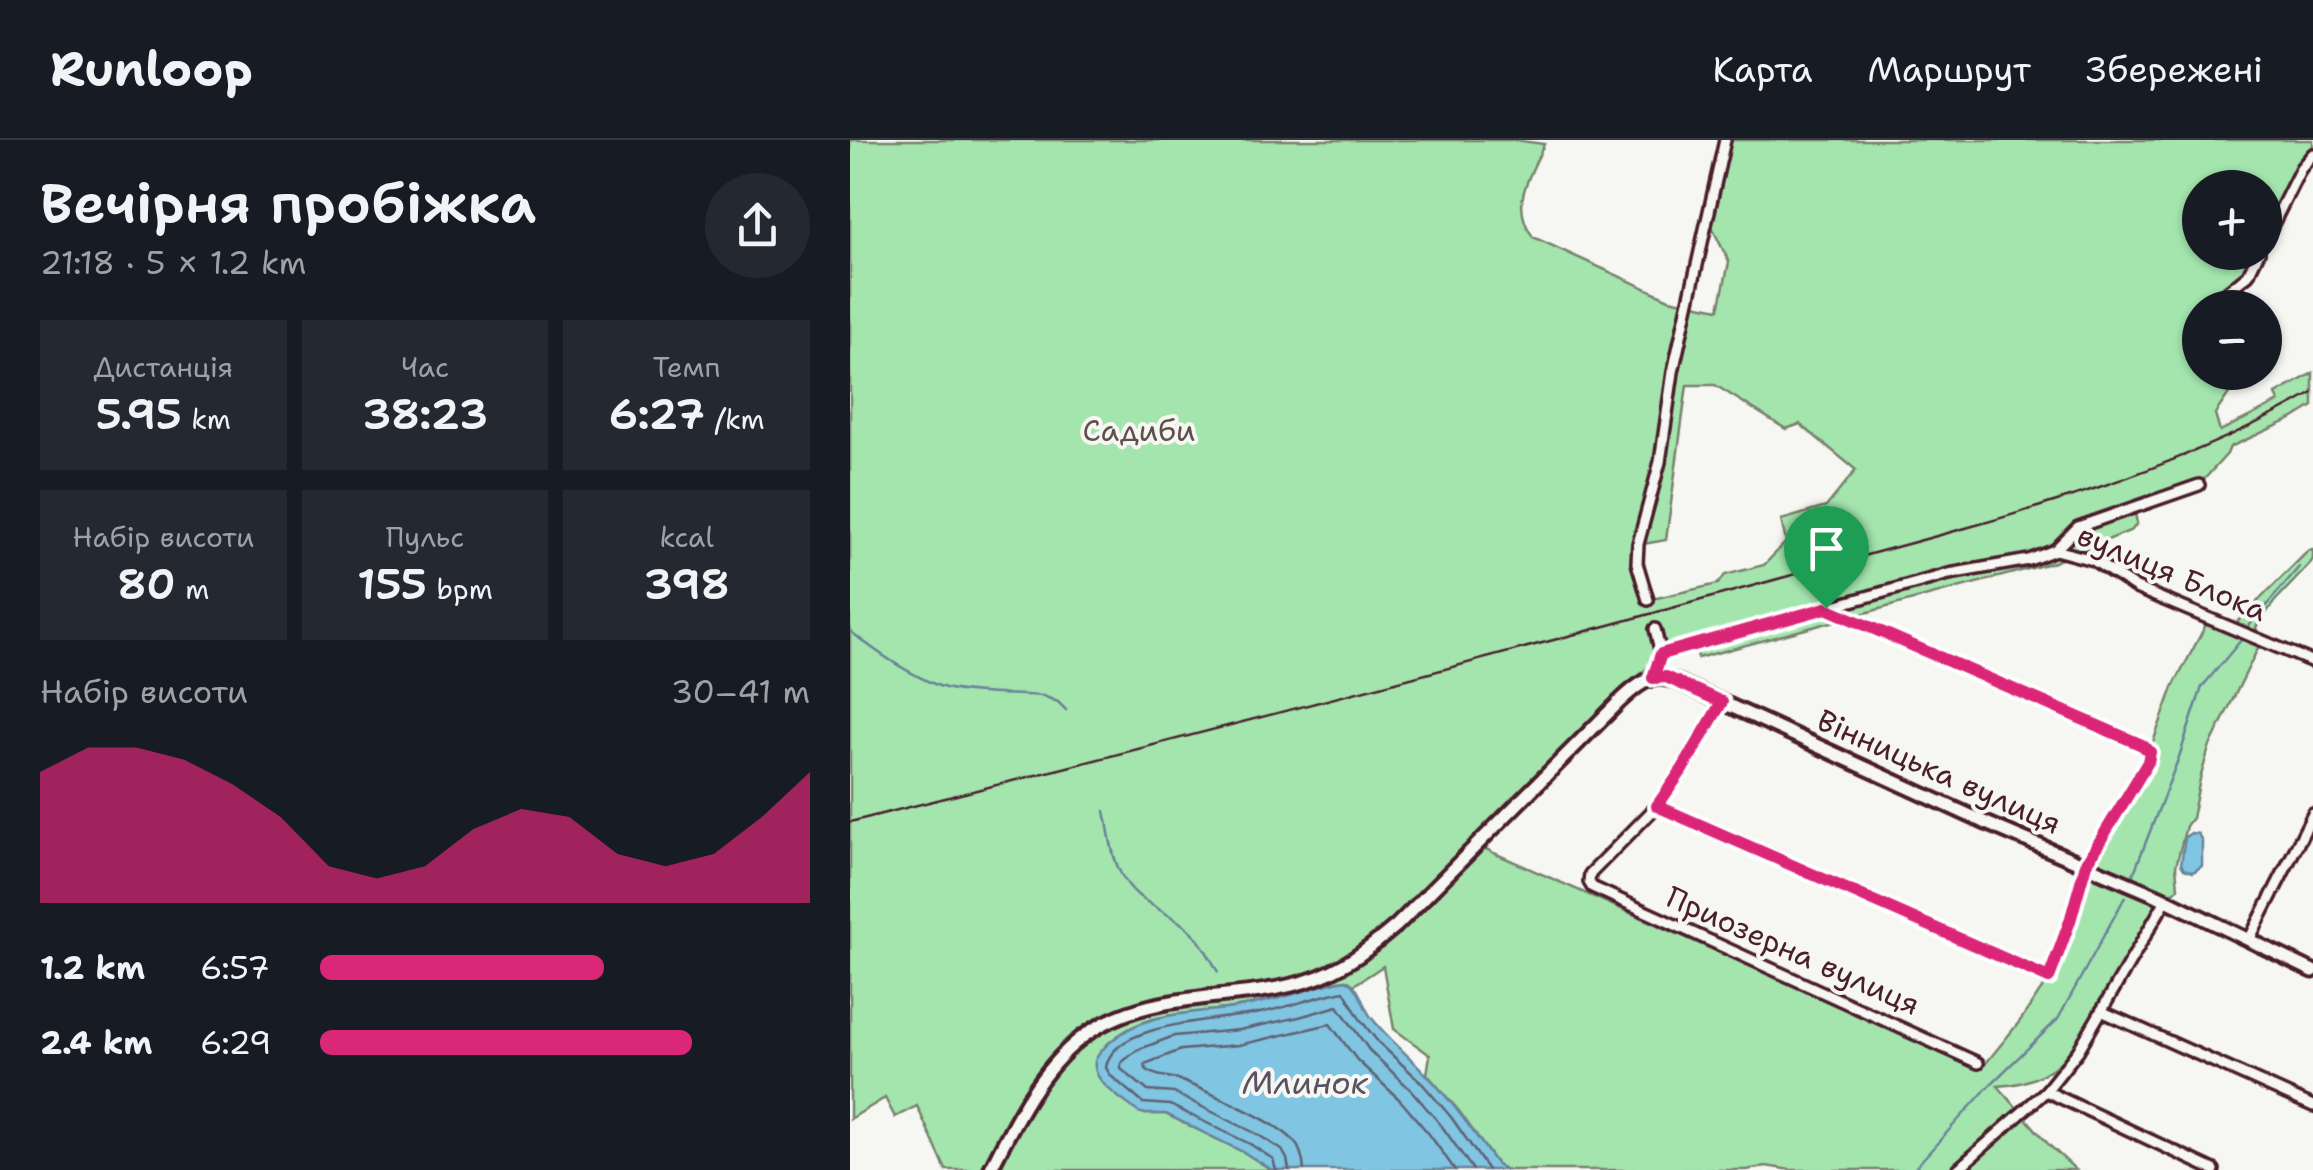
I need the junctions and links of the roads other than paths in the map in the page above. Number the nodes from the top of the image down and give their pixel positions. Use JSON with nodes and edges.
{"nodes":[{"id":1,"x":1724,"y":140,"type":"edge"},
{"id":2,"x":2313,"y":154,"type":"edge"},
{"id":3,"x":2282,"y":207,"type":"edge"},
{"id":4,"x":2250,"y":270,"type":"edge"},
{"id":5,"x":2229,"y":290,"type":"edge"},
{"id":6,"x":2199,"y":485,"type":"dead end"},
{"id":7,"x":2055,"y":550,"type":"junction"},
{"id":8,"x":1648,"y":600,"type":"dead end"},
{"id":9,"x":1826,"y":608,"type":"junction"},
{"id":10,"x":1655,"y":629,"type":"dead end"},
{"id":11,"x":1661,"y":654,"type":"junction"},
{"id":12,"x":2313,"y":662,"type":"edge"},
{"id":13,"x":1653,"y":678,"type":"junction"},
{"id":14,"x":1722,"y":702,"type":"junction"},
{"id":15,"x":1657,"y":806,"type":"junction"},
{"id":16,"x":2313,"y":814,"type":"edge"},
{"id":17,"x":2086,"y":864,"type":"junction"},
{"id":18,"x":2166,"y":900,"type":"junction"},
{"id":19,"x":2249,"y":940,"type":"junction"},
{"id":20,"x":2313,"y":971,"type":"edge"},
{"id":21,"x":2101,"y":1012,"type":"junction"},
{"id":22,"x":1978,"y":1063,"type":"dead end"},
{"id":23,"x":2046,"y":1091,"type":"junction"},
{"id":24,"x":2313,"y":1106,"type":"edge"},
{"id":25,"x":990,"y":1170,"type":"edge"},
{"id":26,"x":1957,"y":1170,"type":"edge"},
{"id":27,"x":2214,"y":1170,"type":"edge"}],
"edges":[{"from":1,"to":8,"type":"street"},
{"from":2,"to":3,"type":"street"},
{"from":4,"to":5,"type":"street"},
{"from":6,"to":7,"type":"street"},
{"from":7,"to":9,"type":"street","name":"вулиця Блока"},
{"from":7,"to":12,"type":"street","name":"вулиця Блока"},
{"from":9,"to":11,"type":"street","name":"вулиця Блока"},
{"from":9,"to":17,"type":"street"},
{"from":10,"to":11,"type":"street"},
{"from":11,"to":13,"type":"street"},
{"from":13,"to":14,"type":"street","name":"Вінницька вулиця"},
{"from":13,"to":25,"type":"street"},
{"from":14,"to":15,"type":"street"},
{"from":14,"to":17,"type":"street","name":"Вінницька вулиця"},
{"from":15,"to":17,"type":"street"},
{"from":15,"to":22,"type":"street","name":"Приозерна вулиця"},
{"from":16,"to":19,"type":"street"},
{"from":17,"to":18,"type":"street","name":"Вінницька вулиця"},
{"from":18,"to":19,"type":"street","name":"Вінницька вулиця"},
{"from":18,"to":21,"type":"street"},
{"from":19,"to":20,"type":"street","name":"Вінницька вулиця"},
{"from":21,"to":23,"type":"street"},
{"from":21,"to":24,"type":"street"},
{"from":23,"to":26,"type":"street"},
{"from":23,"to":27,"type":"street"}]}
